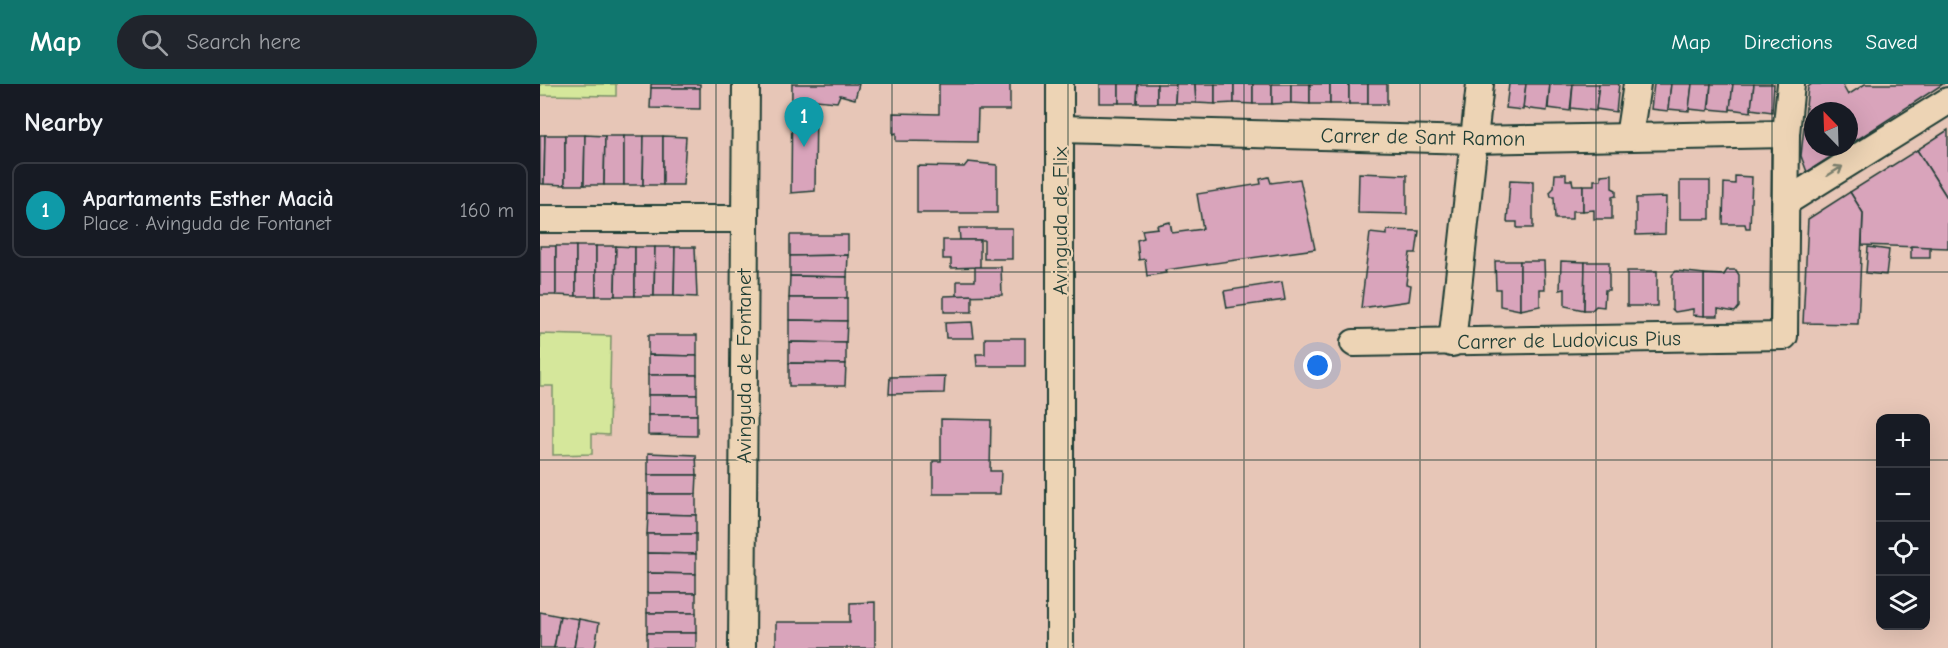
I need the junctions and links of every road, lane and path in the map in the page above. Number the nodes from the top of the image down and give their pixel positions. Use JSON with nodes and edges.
{"nodes":[{"id":1,"x":746,"y":84,"type":"edge"},
{"id":2,"x":1060,"y":84,"type":"edge"},
{"id":3,"x":1480,"y":84,"type":"edge"},
{"id":4,"x":1637,"y":84,"type":"edge"},
{"id":5,"x":1791,"y":84,"type":"edge"},
{"id":6,"x":1948,"y":101,"type":"edge"},
{"id":7,"x":1060,"y":129,"type":"junction"},
{"id":8,"x":1786,"y":134,"type":"junction"},
{"id":9,"x":1629,"y":137,"type":"junction"},
{"id":10,"x":1474,"y":140,"type":"junction"},
{"id":11,"x":1786,"y":202,"type":"junction"},
{"id":12,"x":540,"y":219,"type":"edge"},
{"id":13,"x":744,"y":219,"type":"junction"},
{"id":14,"x":1452,"y":342,"type":"junction"},
{"id":15,"x":1354,"y":343,"type":"dead end"},
{"id":16,"x":742,"y":648,"type":"edge"},
{"id":17,"x":1060,"y":648,"type":"edge"}],
"edges":[{"from":1,"to":13,"type":"street","name":"Avinguda de Fontanet"},
{"from":2,"to":7,"type":"street","name":"Avinguda de Flix"},
{"from":3,"to":10,"type":"street"},
{"from":4,"to":9,"type":"street"},
{"from":5,"to":8,"type":"street"},
{"from":11,"to":6,"type":"street","one_way":true},
{"from":7,"to":10,"type":"street","name":"Carrer de Sant Ramon"},
{"from":7,"to":17,"type":"street","name":"Avinguda de Flix"},
{"from":8,"to":9,"type":"street","name":"Carrer de Sant Ramon"},
{"from":8,"to":11,"type":"street"},
{"from":9,"to":10,"type":"street","name":"Carrer de Sant Ramon"},
{"from":10,"to":14,"type":"street"},
{"from":11,"to":14,"type":"street","name":"Carrer de Ludovicus Pius"},
{"from":12,"to":13,"type":"street"},
{"from":13,"to":16,"type":"street","name":"Avinguda de Fontanet"},
{"from":14,"to":15,"type":"street","name":"Carrer de Ludovicus Pius"}]}
